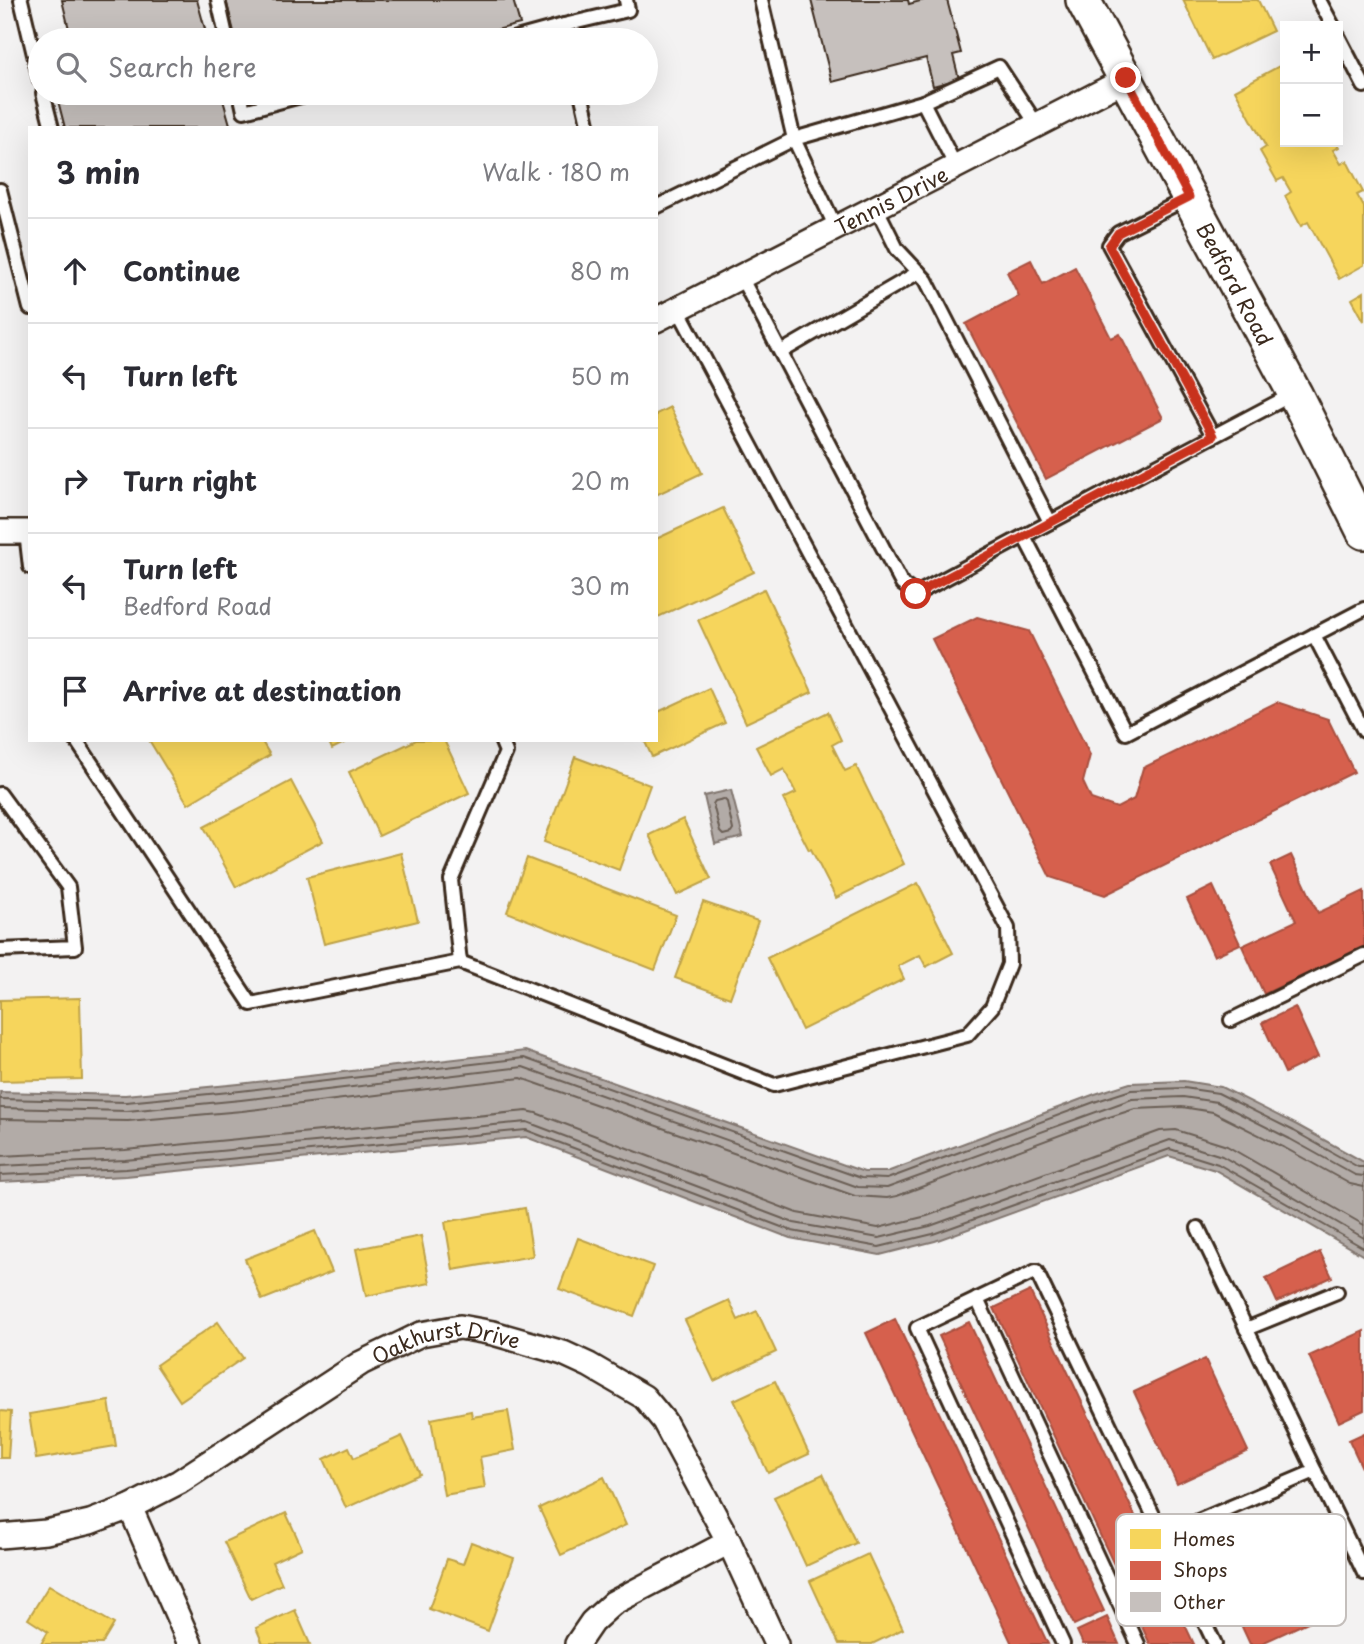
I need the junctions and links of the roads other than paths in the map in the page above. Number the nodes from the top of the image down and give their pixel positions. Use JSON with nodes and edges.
{"nodes":[{"id":1,"x":20,"y":0,"type":"edge"},
{"id":2,"x":218,"y":0,"type":"edge"},
{"id":3,"x":626,"y":0,"type":"edge"},
{"id":4,"x":761,"y":0,"type":"edge"},
{"id":5,"x":1083,"y":0,"type":"edge"},
{"id":6,"x":1319,"y":0,"type":"edge"},
{"id":7,"x":1330,"y":21,"type":"edge"},
{"id":8,"x":564,"y":25,"type":"junction"},
{"id":9,"x":225,"y":28,"type":"edge"},
{"id":10,"x":553,"y":28,"type":"edge"},
{"id":11,"x":565,"y":28,"type":"edge"},
{"id":12,"x":28,"y":32,"type":"edge"},
{"id":13,"x":1343,"y":46,"type":"edge"},
{"id":14,"x":1126,"y":78,"type":"junction"},
{"id":15,"x":1364,"y":86,"type":"edge"},
{"id":16,"x":923,"y":102,"type":"junction"},
{"id":17,"x":47,"y":105,"type":"edge"},
{"id":18,"x":243,"y":105,"type":"edge"},
{"id":19,"x":267,"y":105,"type":"edge"},
{"id":20,"x":583,"y":105,"type":"edge"},
{"id":21,"x":1037,"y":125,"type":"junction"},
{"id":22,"x":52,"y":126,"type":"edge"},
{"id":23,"x":588,"y":126,"type":"edge"},
{"id":24,"x":794,"y":139,"type":"junction"},
{"id":25,"x":956,"y":167,"type":"junction"},
{"id":26,"x":0,"y":190,"type":"edge"},
{"id":27,"x":1189,"y":197,"type":"junction"},
{"id":28,"x":658,"y":205,"type":"edge"},
{"id":29,"x":876,"y":207,"type":"junction"},
{"id":30,"x":836,"y":228,"type":"junction"},
{"id":31,"x":919,"y":272,"type":"junction"},
{"id":32,"x":741,"y":277,"type":"junction"},
{"id":33,"x":28,"y":300,"type":"edge"},
{"id":34,"x":678,"y":309,"type":"junction"},
{"id":35,"x":658,"y":319,"type":"edge"},
{"id":36,"x":780,"y":352,"type":"junction"},
{"id":37,"x":1295,"y":394,"type":"junction"},
{"id":38,"x":1213,"y":436,"type":"junction"},
{"id":39,"x":1050,"y":522,"type":"junction"},
{"id":40,"x":0,"y":532,"type":"edge"},
{"id":41,"x":28,"y":532,"type":"edge"},
{"id":42,"x":1364,"y":532,"type":"edge"},
{"id":43,"x":1024,"y":536,"type":"junction"},
{"id":44,"x":1364,"y":609,"type":"edge"},
{"id":45,"x":1314,"y":635,"type":"junction"},
{"id":46,"x":1364,"y":731,"type":"edge"},
{"id":47,"x":77,"y":742,"type":"edge"},
{"id":48,"x":503,"y":742,"type":"edge"},
{"id":49,"x":0,"y":794,"type":"edge"},
{"id":50,"x":0,"y":950,"type":"edge"},
{"id":51,"x":1364,"y":955,"type":"edge"},
{"id":52,"x":460,"y":962,"type":"junction"},
{"id":53,"x":1231,"y":1020,"type":"dead end"},
{"id":54,"x":1198,"y":1228,"type":"dead end"},
{"id":55,"x":1337,"y":1292,"type":"dead end"},
{"id":56,"x":977,"y":1299,"type":"junction"},
{"id":57,"x":1246,"y":1329,"type":"junction"},
{"id":58,"x":1315,"y":1471,"type":"junction"},
{"id":59,"x":130,"y":1507,"type":"junction"},
{"id":60,"x":1153,"y":1514,"type":"edge"},
{"id":61,"x":1214,"y":1514,"type":"edge"},
{"id":62,"x":1336,"y":1514,"type":"edge"},
{"id":63,"x":0,"y":1536,"type":"edge"},
{"id":64,"x":1346,"y":1536,"type":"edge"},
{"id":65,"x":729,"y":1542,"type":"junction"},
{"id":66,"x":1364,"y":1573,"type":"edge"},
{"id":67,"x":1116,"y":1597,"type":"edge"},
{"id":68,"x":1130,"y":1626,"type":"edge"},
{"id":69,"x":1206,"y":1626,"type":"edge"},
{"id":70,"x":190,"y":1644,"type":"edge"},
{"id":71,"x":577,"y":1644,"type":"edge"},
{"id":72,"x":776,"y":1644,"type":"edge"},
{"id":73,"x":1063,"y":1644,"type":"edge"},
{"id":74,"x":1138,"y":1644,"type":"edge"},
{"id":75,"x":1215,"y":1644,"type":"edge"}],
"edges":[{"from":1,"to":12,"type":"lane"},
{"from":2,"to":9,"type":"lane"},
{"from":3,"to":8,"type":"lane"},
{"from":4,"to":24,"type":"lane"},
{"from":5,"to":14,"type":"main road","name":"Bedford Road"},
{"from":6,"to":7,"type":"lane"},
{"from":8,"to":10,"type":"lane"},
{"from":8,"to":11,"type":"lane"},
{"from":13,"to":15,"type":"lane"},
{"from":14,"to":21,"type":"street","name":"Tennis Drive"},
{"from":14,"to":27,"type":"main road","name":"Bedford Road"},
{"from":16,"to":21,"type":"lane"},
{"from":16,"to":24,"type":"lane"},
{"from":16,"to":25,"type":"lane"},
{"from":17,"to":22,"type":"lane"},
{"from":18,"to":19,"type":"lane"},
{"from":20,"to":23,"type":"lane"},
{"from":21,"to":25,"type":"street","name":"Tennis Drive"},
{"from":24,"to":28,"type":"lane"},
{"from":24,"to":30,"type":"lane"},
{"from":25,"to":29,"type":"street","name":"Tennis Drive"},
{"from":26,"to":33,"type":"lane"},
{"from":27,"to":37,"type":"main road","name":"Bedford Road"},
{"from":27,"to":38,"type":"lane"},
{"from":29,"to":30,"type":"street","name":"Tennis Drive"},
{"from":29,"to":31,"type":"lane"},
{"from":30,"to":32,"type":"street","name":"Tennis Drive"},
{"from":31,"to":36,"type":"lane"},
{"from":31,"to":39,"type":"lane"},
{"from":32,"to":34,"type":"street","name":"Tennis Drive"},
{"from":32,"to":36,"type":"lane"},
{"from":34,"to":35,"type":"street","name":"Tennis Drive"},
{"from":34,"to":52,"type":"lane"},
{"from":36,"to":43,"type":"lane"},
{"from":37,"to":38,"type":"lane"},
{"from":37,"to":42,"type":"main road","name":"Bedford Road"},
{"from":38,"to":39,"type":"lane"},
{"from":39,"to":43,"type":"lane"},
{"from":40,"to":41,"type":"street"},
{"from":43,"to":45,"type":"lane"},
{"from":44,"to":45,"type":"lane"},
{"from":45,"to":46,"type":"lane"},
{"from":47,"to":52,"type":"lane"},
{"from":48,"to":52,"type":"lane"},
{"from":49,"to":50,"type":"lane"},
{"from":51,"to":53,"type":"lane"},
{"from":54,"to":57,"type":"lane"},
{"from":55,"to":57,"type":"lane"},
{"from":56,"to":60,"type":"lane"},
{"from":56,"to":67,"type":"lane"},
{"from":56,"to":73,"type":"lane"},
{"from":57,"to":58,"type":"lane"},
{"from":58,"to":61,"type":"lane"},
{"from":58,"to":62,"type":"lane"},
{"from":59,"to":63,"type":"street","name":"Oakhurst Drive"},
{"from":59,"to":65,"type":"street","name":"Oakhurst Drive"},
{"from":59,"to":70,"type":"street"},
{"from":64,"to":66,"type":"lane"},
{"from":65,"to":71,"type":"street"},
{"from":65,"to":72,"type":"street","name":"Oakhurst Drive"},
{"from":68,"to":74,"type":"lane"},
{"from":69,"to":75,"type":"lane"}]}
